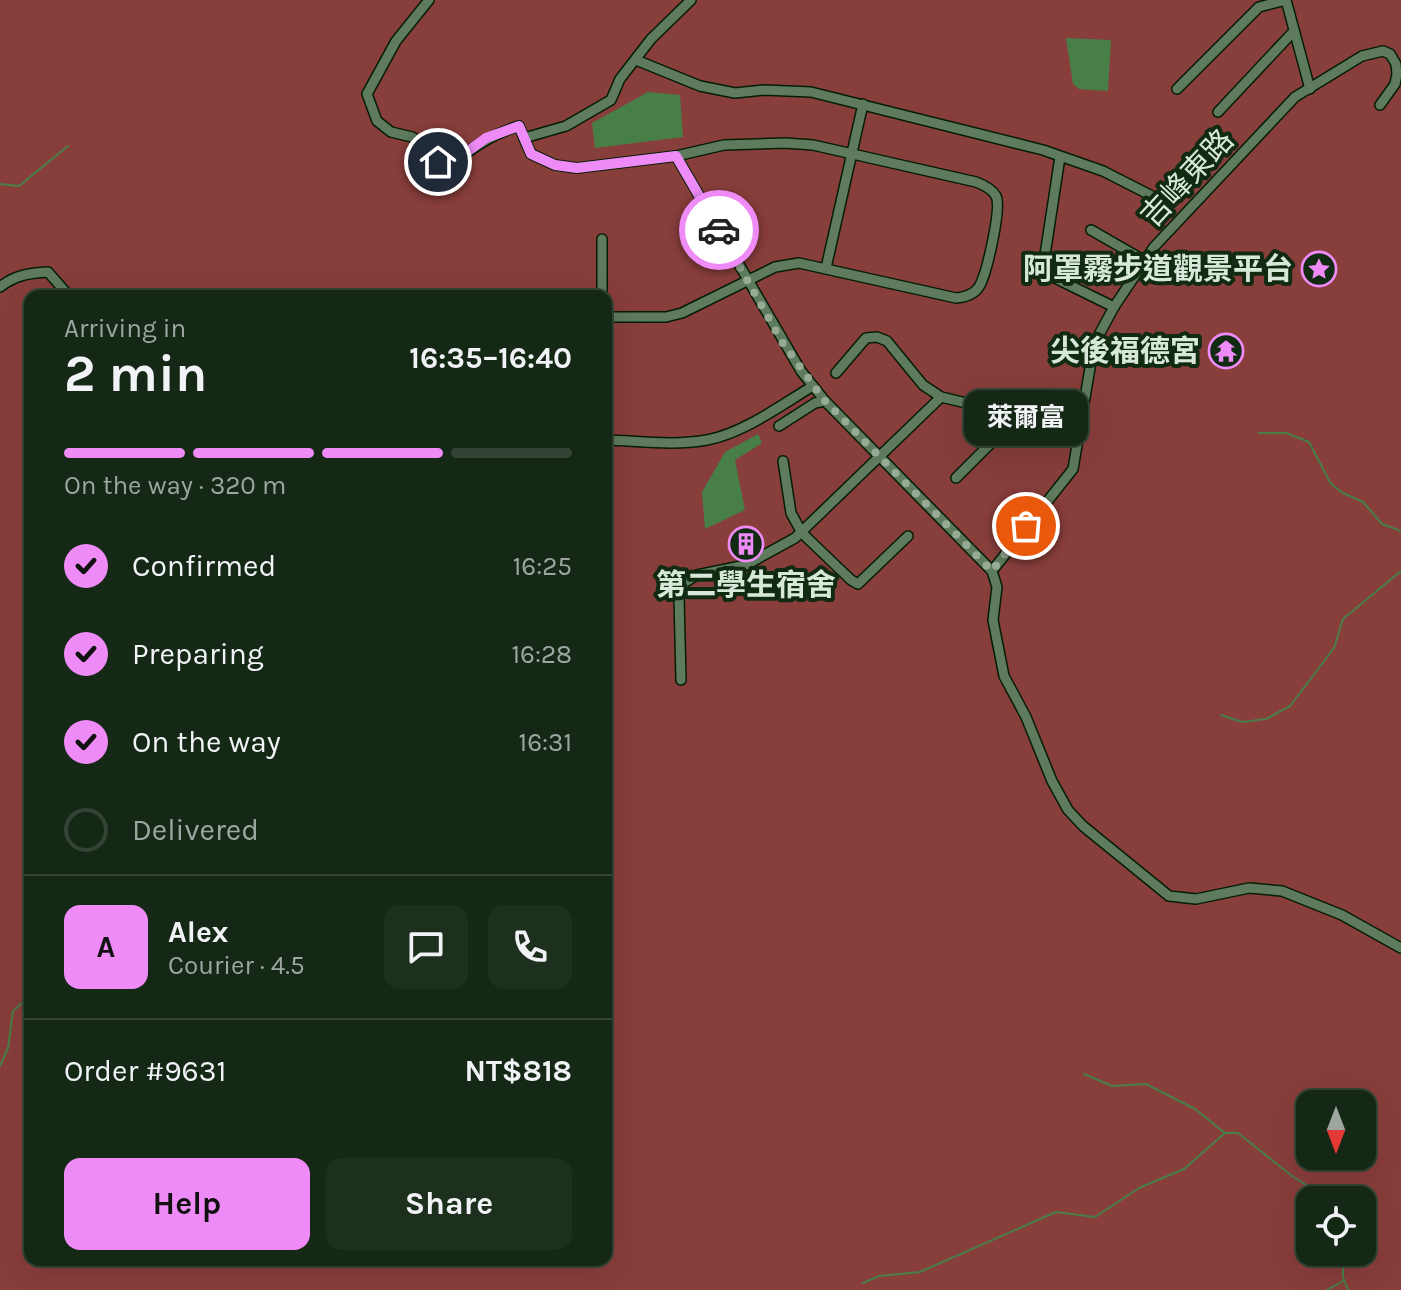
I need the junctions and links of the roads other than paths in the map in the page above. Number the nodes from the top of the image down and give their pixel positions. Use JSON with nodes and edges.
{"nodes":[{"id":1,"x":429,"y":0,"type":"edge"},
{"id":2,"x":691,"y":0,"type":"edge"},
{"id":3,"x":1294,"y":31,"type":"junction"},
{"id":4,"x":636,"y":60,"type":"junction"},
{"id":5,"x":1177,"y":89,"type":"dead end"},
{"id":6,"x":1310,"y":89,"type":"junction"},
{"id":7,"x":863,"y":104,"type":"junction"},
{"id":8,"x":1380,"y":105,"type":"dead end"},
{"id":9,"x":1218,"y":112,"type":"dead end"},
{"id":10,"x":524,"y":138,"type":"junction"},
{"id":11,"x":851,"y":154,"type":"junction"},
{"id":12,"x":676,"y":156,"type":"junction"},
{"id":13,"x":1060,"y":157,"type":"junction"},
{"id":14,"x":1152,"y":196,"type":"dead end"},
{"id":15,"x":1091,"y":230,"type":"dead end"},
{"id":16,"x":602,"y":239,"type":"dead end"},
{"id":17,"x":1145,"y":261,"type":"junction"},
{"id":18,"x":826,"y":268,"type":"junction"},
{"id":19,"x":747,"y":280,"type":"junction"},
{"id":20,"x":0,"y":287,"type":"edge"},
{"id":21,"x":64,"y":290,"type":"edge"},
{"id":22,"x":602,"y":290,"type":"edge"},
{"id":23,"x":1114,"y":307,"type":"junction"},
{"id":24,"x":612,"y":317,"type":"edge"},
{"id":25,"x":836,"y":373,"type":"dead end"},
{"id":26,"x":813,"y":386,"type":"junction"},
{"id":27,"x":941,"y":397,"type":"junction"},
{"id":28,"x":825,"y":401,"type":"junction"},
{"id":29,"x":1007,"y":412,"type":"junction"},
{"id":30,"x":779,"y":426,"type":"dead end"},
{"id":31,"x":1080,"y":430,"type":"junction"},
{"id":32,"x":612,"y":440,"type":"edge"},
{"id":33,"x":880,"y":456,"type":"junction"},
{"id":34,"x":783,"y":461,"type":"dead end"},
{"id":35,"x":956,"y":478,"type":"dead end"},
{"id":36,"x":802,"y":533,"type":"junction"},
{"id":37,"x":908,"y":536,"type":"dead end"},
{"id":38,"x":992,"y":571,"type":"junction"},
{"id":39,"x":681,"y":680,"type":"dead end"},
{"id":40,"x":1401,"y":948,"type":"edge"}],
"edges":[{"from":1,"to":10,"type":"street"},
{"from":2,"to":4,"type":"street"},
{"from":3,"to":5,"type":"street"},
{"from":3,"to":6,"type":"street"},
{"from":3,"to":9,"type":"street"},
{"from":4,"to":7,"type":"street"},
{"from":4,"to":10,"type":"street"},
{"from":6,"to":8,"type":"street","name":"吉峰東路"},
{"from":6,"to":17,"type":"street","name":"吉峰東路"},
{"from":7,"to":11,"type":"street"},
{"from":7,"to":13,"type":"street"},
{"from":10,"to":12,"type":"street"},
{"from":11,"to":12,"type":"street"},
{"from":11,"to":18,"type":"street"},
{"from":11,"to":18,"type":"street"},
{"from":12,"to":19,"type":"street"},
{"from":13,"to":14,"type":"street"},
{"from":13,"to":23,"type":"street"},
{"from":15,"to":17,"type":"street"},
{"from":16,"to":22,"type":"street"},
{"from":17,"to":23,"type":"street","name":"吉峰東路"},
{"from":18,"to":19,"type":"street"},
{"from":19,"to":24,"type":"street"},
{"from":19,"to":26,"type":"street"},
{"from":20,"to":21,"type":"street"},
{"from":23,"to":31,"type":"street","name":"吉峰東路"},
{"from":25,"to":27,"type":"street"},
{"from":26,"to":28,"type":"street"},
{"from":26,"to":32,"type":"street"},
{"from":27,"to":29,"type":"street"},
{"from":27,"to":33,"type":"street"},
{"from":28,"to":30,"type":"street"},
{"from":28,"to":33,"type":"street"},
{"from":29,"to":31,"type":"street"},
{"from":29,"to":35,"type":"street"},
{"from":31,"to":38,"type":"street","name":"吉峰東路"},
{"from":33,"to":36,"type":"street"},
{"from":33,"to":38,"type":"street"},
{"from":34,"to":36,"type":"street"},
{"from":36,"to":37,"type":"street"},
{"from":36,"to":39,"type":"street"},
{"from":38,"to":40,"type":"street"}]}
